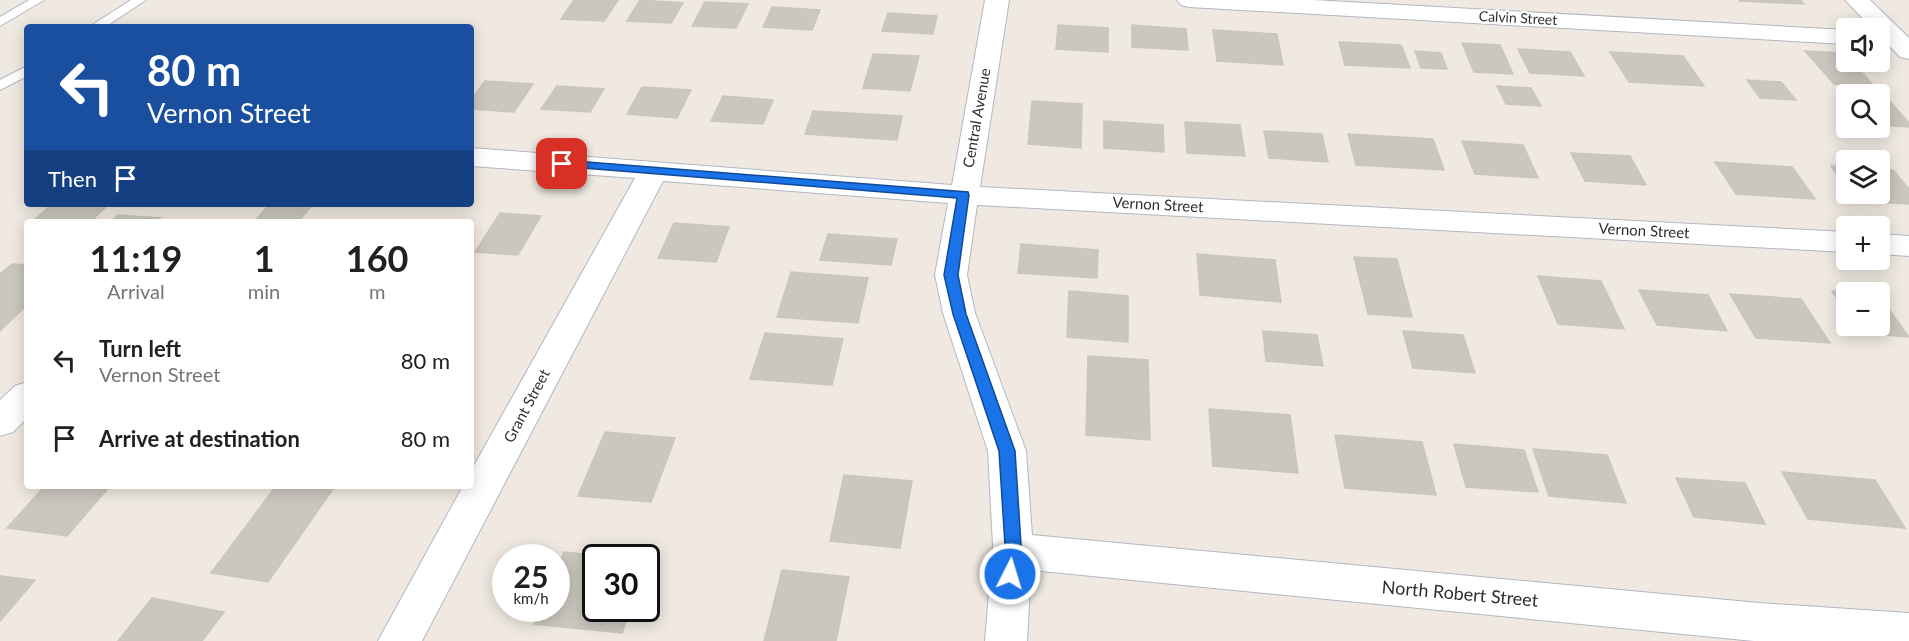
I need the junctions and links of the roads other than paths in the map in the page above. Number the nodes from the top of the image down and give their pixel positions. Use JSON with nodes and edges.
{"nodes":[{"id":1,"x":38,"y":0,"type":"edge"},
{"id":2,"x":140,"y":0,"type":"edge"},
{"id":3,"x":997,"y":0,"type":"edge"},
{"id":4,"x":1190,"y":0,"type":"edge"},
{"id":5,"x":1857,"y":0,"type":"edge"},
{"id":6,"x":0,"y":22,"type":"edge"},
{"id":7,"x":101,"y":24,"type":"edge"},
{"id":8,"x":1836,"y":36,"type":"edge"},
{"id":9,"x":1895,"y":44,"type":"edge"},
{"id":10,"x":24,"y":72,"type":"edge"},
{"id":11,"x":0,"y":86,"type":"edge"},
{"id":12,"x":474,"y":157,"type":"edge"},
{"id":13,"x":654,"y":170,"type":"junction"},
{"id":14,"x":963,"y":195,"type":"junction"},
{"id":15,"x":1836,"y":241,"type":"edge"},
{"id":16,"x":1890,"y":245,"type":"edge"},
{"id":17,"x":1909,"y":246,"type":"edge"},
{"id":18,"x":24,"y":399,"type":"edge"},
{"id":19,"x":0,"y":422,"type":"edge"},
{"id":20,"x":1012,"y":551,"type":"junction"},
{"id":21,"x":1763,"y":632,"type":"edge"},
{"id":22,"x":1909,"y":633,"type":"edge"},
{"id":23,"x":399,"y":641,"type":"edge"},
{"id":24,"x":1005,"y":641,"type":"edge"}],
"edges":[{"from":1,"to":6,"type":"lane"},
{"from":2,"to":7,"type":"lane"},
{"from":3,"to":14,"type":"street","name":"Central Avenue"},
{"from":4,"to":8,"type":"street","name":"Calvin Street"},
{"from":5,"to":9,"type":"street"},
{"from":10,"to":11,"type":"lane"},
{"from":12,"to":13,"type":"street","name":"Vernon Street"},
{"from":13,"to":14,"type":"street","name":"Vernon Street"},
{"from":13,"to":23,"type":"street","name":"Grant Street"},
{"from":14,"to":15,"type":"street","name":"Vernon Street"},
{"from":14,"to":20,"type":"street","name":"Central Avenue"},
{"from":16,"to":17,"type":"street"},
{"from":18,"to":19,"type":"street"},
{"from":20,"to":21,"type":"street","name":"North Robert Street"},
{"from":20,"to":24,"type":"street","name":"Central Avenue"},
{"from":21,"to":22,"type":"street","name":"North Robert Street"}]}
